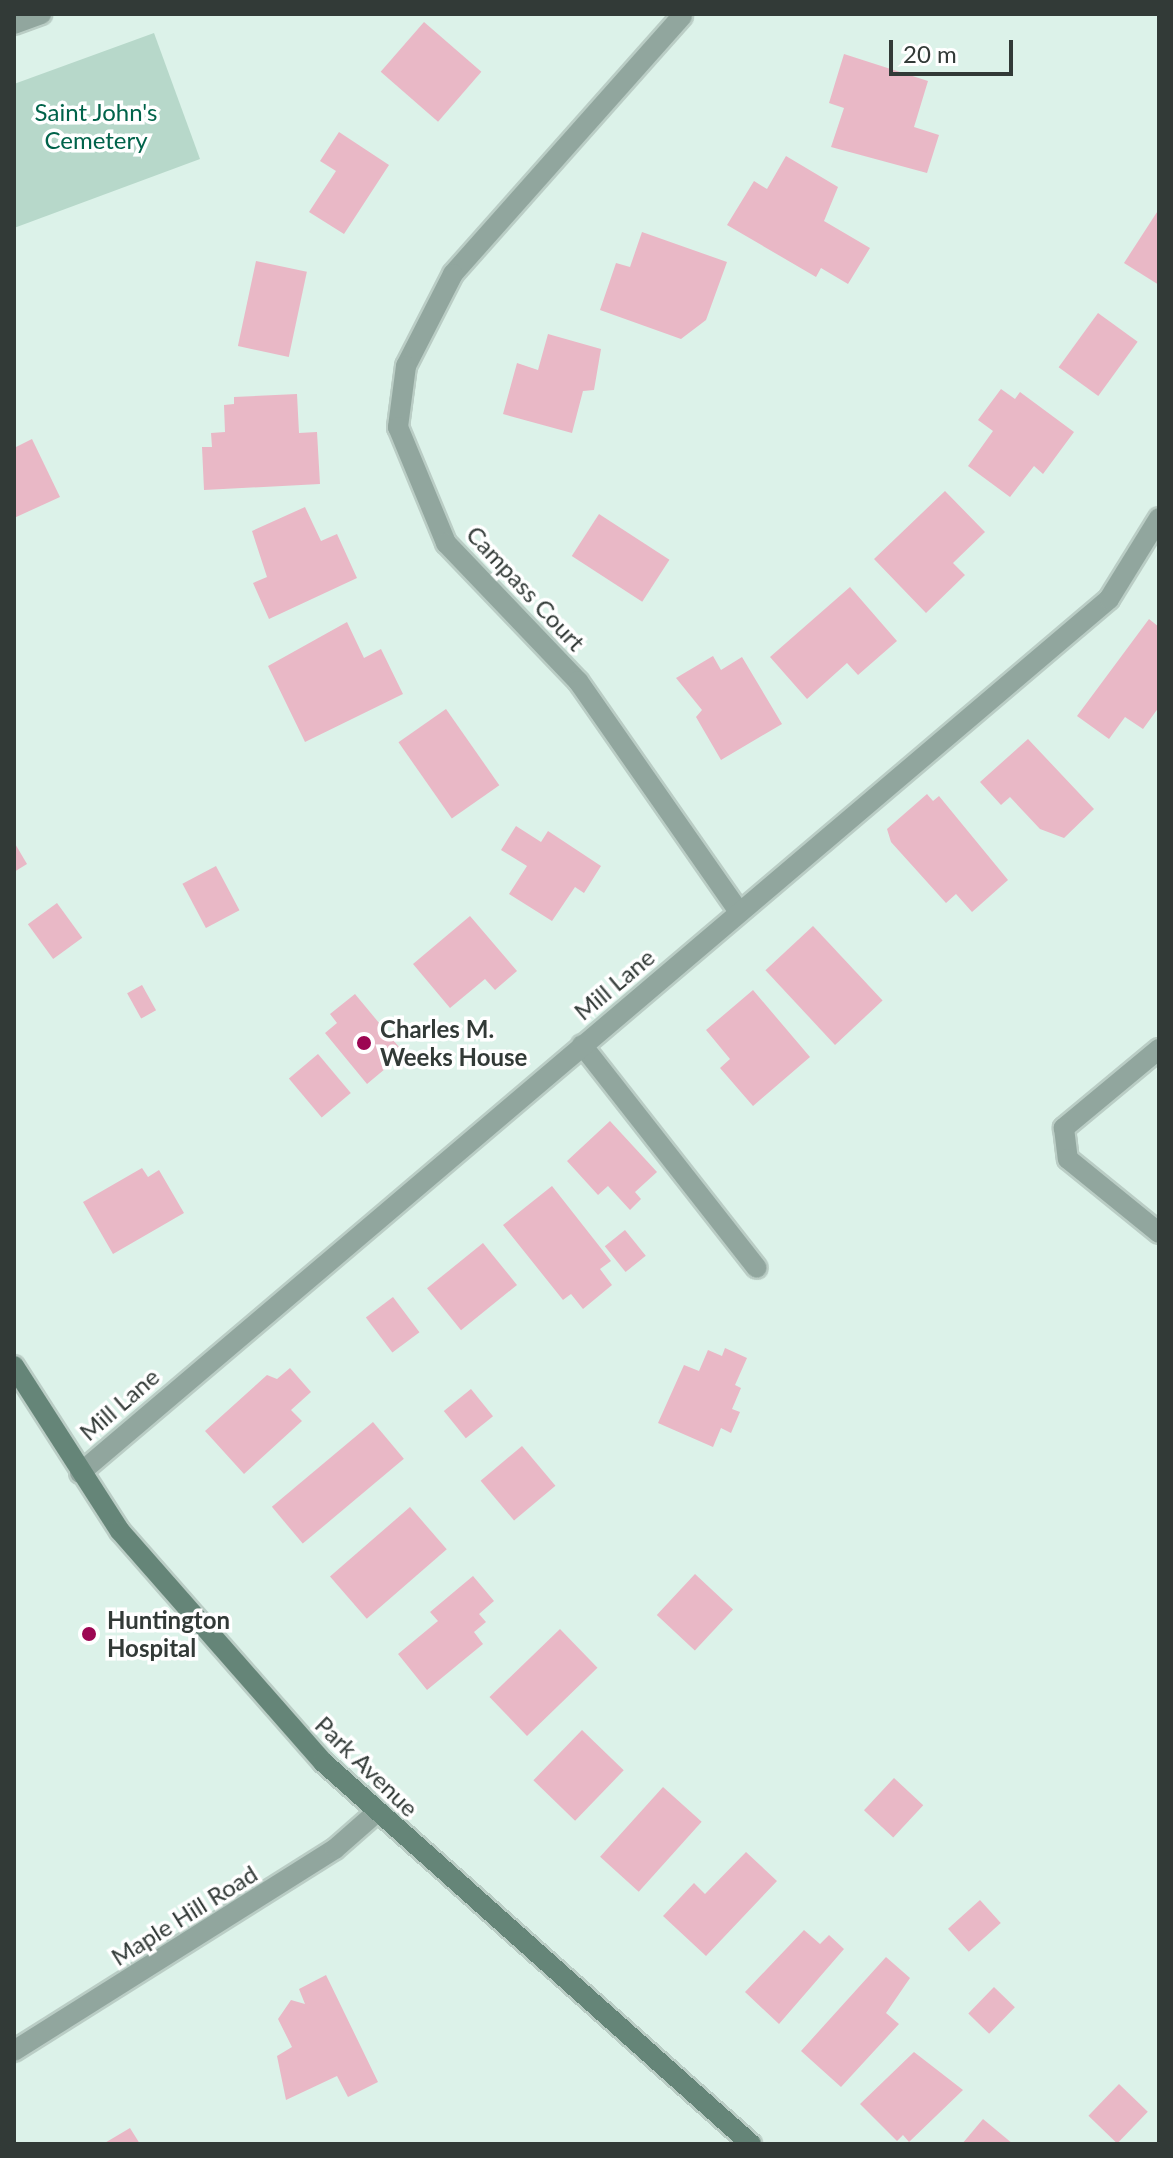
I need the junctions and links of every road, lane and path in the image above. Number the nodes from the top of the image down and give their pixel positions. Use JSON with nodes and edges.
{"nodes":[{"id":1,"x":41,"y":14,"type":"edge"},
{"id":2,"x":682,"y":16,"type":"dead end"},
{"id":3,"x":14,"y":24,"type":"edge"},
{"id":4,"x":1159,"y":518,"type":"edge"},
{"id":5,"x":739,"y":912,"type":"junction"},
{"id":6,"x":582,"y":1045,"type":"junction"},
{"id":7,"x":1159,"y":1049,"type":"edge"},
{"id":8,"x":1159,"y":1233,"type":"edge"},
{"id":9,"x":757,"y":1268,"type":"dead end"},
{"id":10,"x":14,"y":1366,"type":"edge"},
{"id":11,"x":80,"y":1473,"type":"junction"},
{"id":12,"x":376,"y":1813,"type":"junction"},
{"id":13,"x":14,"y":2051,"type":"edge"},
{"id":14,"x":751,"y":2144,"type":"edge"}],
"edges":[{"from":1,"to":3,"type":"street"},
{"from":2,"to":5,"type":"street","name":"Campass Court"},
{"from":4,"to":5,"type":"street","name":"Mill Lane"},
{"from":5,"to":6,"type":"street","name":"Mill Lane"},
{"from":6,"to":9,"type":"street"},
{"from":6,"to":11,"type":"street","name":"Mill Lane"},
{"from":7,"to":8,"type":"street"},
{"from":10,"to":11,"type":"main road","name":"Park Avenue"},
{"from":11,"to":12,"type":"main road","name":"Park Avenue"},
{"from":12,"to":13,"type":"street","name":"Maple Hill Road"},
{"from":12,"to":14,"type":"main road","name":"Park Avenue"}]}
